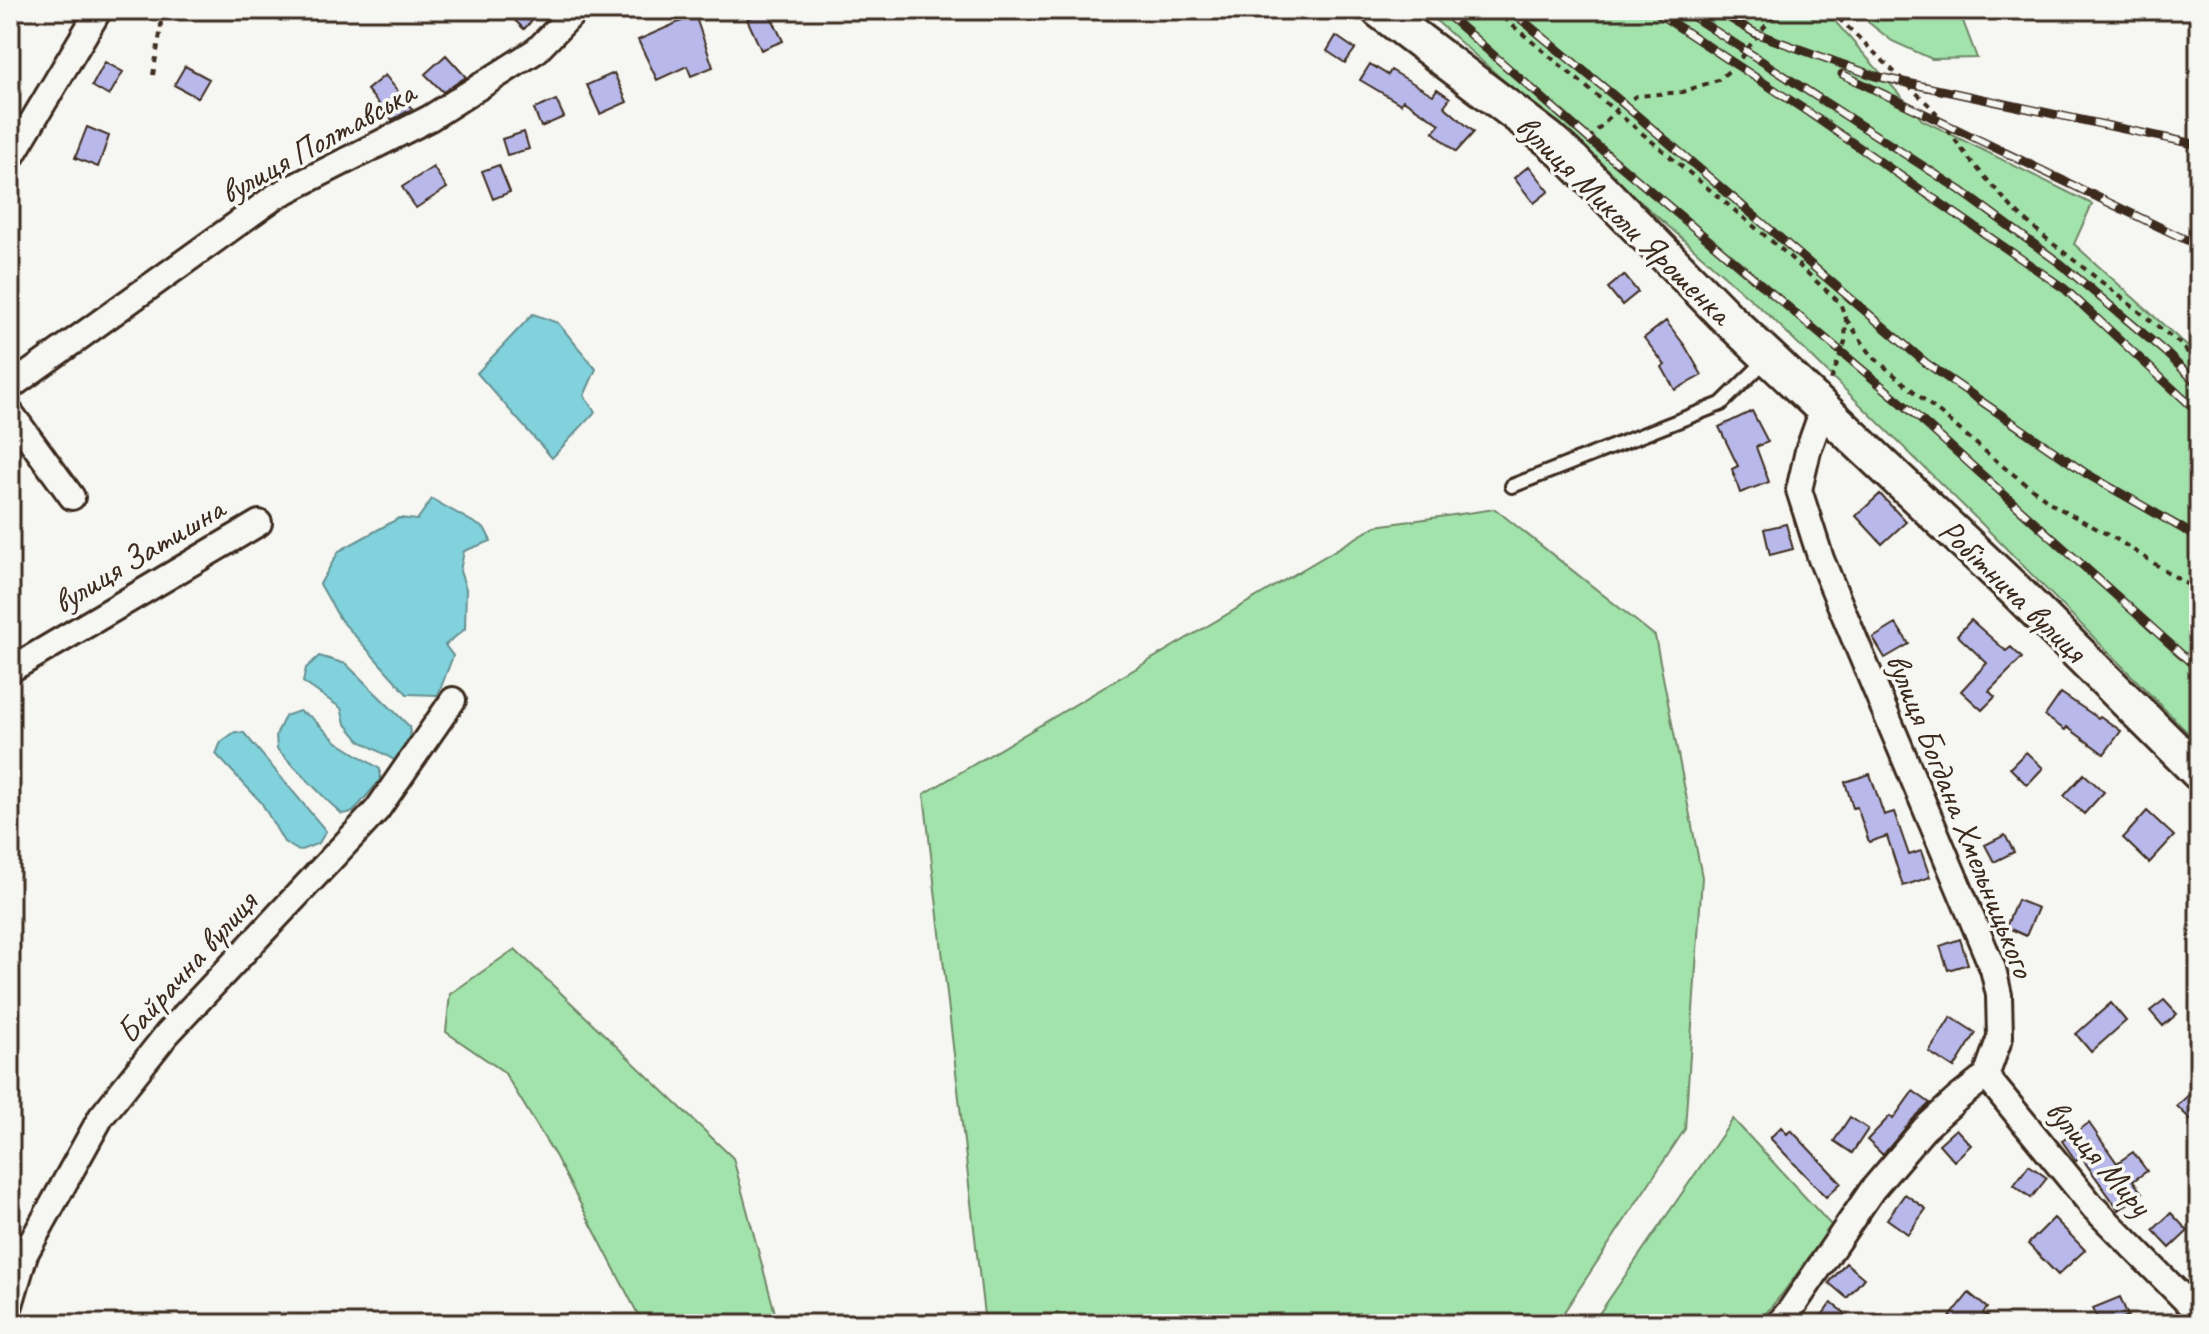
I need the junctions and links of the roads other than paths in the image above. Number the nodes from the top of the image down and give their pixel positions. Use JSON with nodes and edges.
{"nodes":[{"id":1,"x":99,"y":10,"type":"edge"},
{"id":2,"x":576,"y":10,"type":"edge"},
{"id":3,"x":1379,"y":10,"type":"edge"},
{"id":4,"x":10,"y":159,"type":"edge"},
{"id":5,"x":1769,"y":358,"type":"junction"},
{"id":6,"x":14,"y":375,"type":"edge"},
{"id":7,"x":1823,"y":409,"type":"junction"},
{"id":8,"x":10,"y":412,"type":"edge"},
{"id":9,"x":1512,"y":486,"type":"dead end"},
{"id":10,"x":72,"y":497,"type":"dead end"},
{"id":11,"x":259,"y":523,"type":"dead end"},
{"id":12,"x":10,"y":670,"type":"edge"},
{"id":13,"x":453,"y":700,"type":"dead end"},
{"id":14,"x":2199,"y":773,"type":"edge"},
{"id":15,"x":1986,"y":1076,"type":"junction"},
{"id":16,"x":10,"y":1305,"type":"edge"},
{"id":17,"x":2199,"y":1314,"type":"edge"},
{"id":18,"x":1778,"y":1324,"type":"edge"},
{"id":19,"x":2191,"y":1324,"type":"edge"}],
"edges":[{"from":1,"to":4,"type":"street"},
{"from":2,"to":6,"type":"street","name":"вулиця Полтавська"},
{"from":3,"to":5,"type":"street","name":"вулиця Миколи Ярошенка"},
{"from":5,"to":7,"type":"street","name":"вулиця Миколи Ярошенка"},
{"from":5,"to":9,"type":"lane"},
{"from":7,"to":14,"type":"street","name":"Робітнича вулиця"},
{"from":7,"to":15,"type":"street","name":"вулиця Богдана Хмельницького"},
{"from":8,"to":10,"type":"street"},
{"from":11,"to":12,"type":"street","name":"вулиця Затишна"},
{"from":13,"to":16,"type":"street","name":"Байрачна вулиця"},
{"from":15,"to":17,"type":"street","name":"вулиця Миру"},
{"from":15,"to":18,"type":"street"},
{"from":17,"to":19,"type":"lane"}]}
